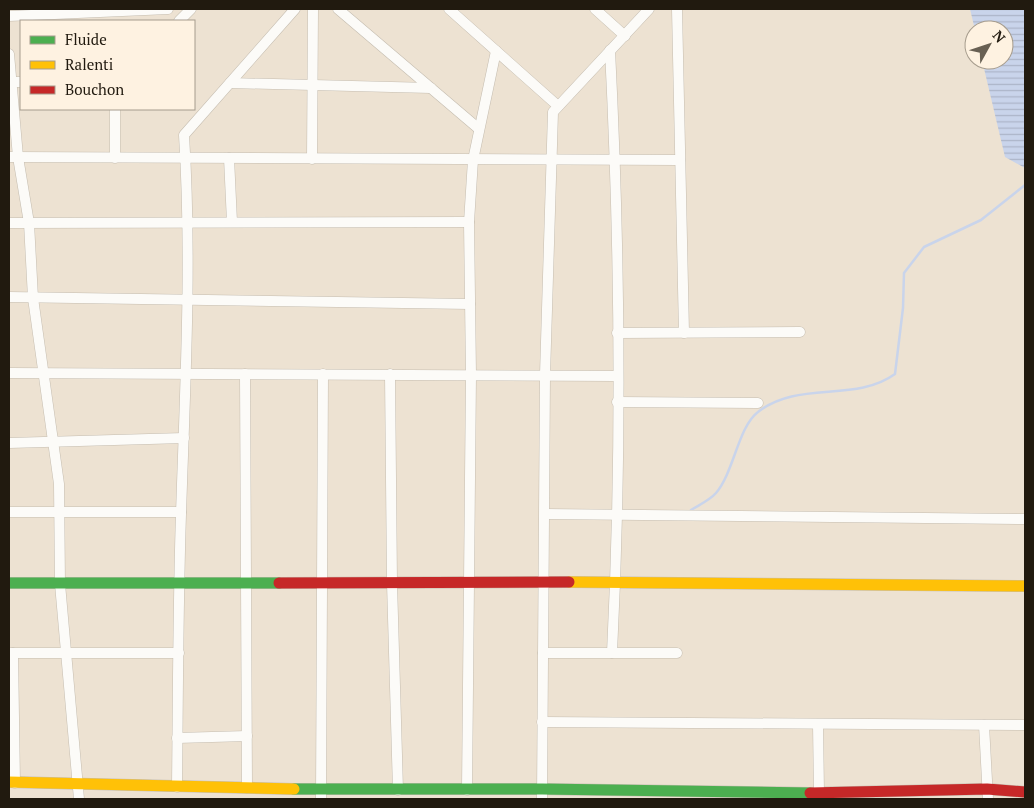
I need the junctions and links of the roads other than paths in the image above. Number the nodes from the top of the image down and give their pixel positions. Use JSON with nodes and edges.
{"nodes":[{"id":1,"x":168,"y":9,"type":"edge"},
{"id":2,"x":190,"y":9,"type":"edge"},
{"id":3,"x":295,"y":9,"type":"edge"},
{"id":4,"x":313,"y":9,"type":"edge"},
{"id":5,"x":338,"y":9,"type":"edge"},
{"id":6,"x":450,"y":9,"type":"edge"},
{"id":7,"x":595,"y":9,"type":"edge"},
{"id":8,"x":649,"y":9,"type":"edge"},
{"id":9,"x":677,"y":9,"type":"edge"},
{"id":10,"x":106,"y":11,"type":"edge"},
{"id":11,"x":9,"y":16,"type":"edge"},
{"id":12,"x":180,"y":20,"type":"edge"},
{"id":13,"x":625,"y":36,"type":"junction"},
{"id":14,"x":610,"y":50,"type":"junction"},
{"id":15,"x":496,"y":51,"type":"junction"},
{"id":16,"x":9,"y":54,"type":"edge"},
{"id":17,"x":14,"y":82,"type":"edge"},
{"id":18,"x":230,"y":83,"type":"junction"},
{"id":19,"x":312,"y":86,"type":"junction"},
{"id":20,"x":431,"y":88,"type":"junction"},
{"id":21,"x":558,"y":106,"type":"junction"},
{"id":22,"x":114,"y":110,"type":"edge"},
{"id":23,"x":478,"y":128,"type":"junction"},
{"id":24,"x":13,"y":157,"type":"edge"},
{"id":25,"x":115,"y":158,"type":"junction"},
{"id":26,"x":186,"y":158,"type":"junction"},
{"id":27,"x":228,"y":158,"type":"junction"},
{"id":28,"x":312,"y":159,"type":"junction"},
{"id":29,"x":473,"y":160,"type":"junction"},
{"id":30,"x":552,"y":160,"type":"junction"},
{"id":31,"x":680,"y":160,"type":"junction"},
{"id":32,"x":616,"y":161,"type":"junction"},
{"id":33,"x":232,"y":222,"type":"junction"},
{"id":34,"x":469,"y":222,"type":"junction"},
{"id":35,"x":9,"y":223,"type":"edge"},
{"id":36,"x":30,"y":223,"type":"junction"},
{"id":37,"x":187,"y":223,"type":"junction"},
{"id":38,"x":9,"y":297,"type":"edge"},
{"id":39,"x":34,"y":298,"type":"junction"},
{"id":40,"x":186,"y":300,"type":"junction"},
{"id":41,"x":470,"y":304,"type":"junction"},
{"id":42,"x":800,"y":332,"type":"dead end"},
{"id":43,"x":617,"y":333,"type":"junction"},
{"id":44,"x":684,"y":333,"type":"junction"},
{"id":45,"x":9,"y":373,"type":"edge"},
{"id":46,"x":42,"y":373,"type":"junction"},
{"id":47,"x":186,"y":374,"type":"junction"},
{"id":48,"x":245,"y":374,"type":"junction"},
{"id":49,"x":322,"y":374,"type":"junction"},
{"id":50,"x":390,"y":374,"type":"junction"},
{"id":51,"x":471,"y":375,"type":"junction"},
{"id":52,"x":545,"y":375,"type":"junction"},
{"id":53,"x":617,"y":376,"type":"junction"},
{"id":54,"x":617,"y":402,"type":"junction"},
{"id":55,"x":758,"y":403,"type":"dead end"},
{"id":56,"x":184,"y":438,"type":"junction"},
{"id":57,"x":53,"y":441,"type":"junction"},
{"id":58,"x":9,"y":443,"type":"edge"},
{"id":59,"x":9,"y":512,"type":"edge"},
{"id":60,"x":181,"y":512,"type":"junction"},
{"id":61,"x":60,"y":513,"type":"junction"},
{"id":62,"x":545,"y":514,"type":"junction"},
{"id":63,"x":616,"y":515,"type":"junction"},
{"id":64,"x":1025,"y":519,"type":"edge"},
{"id":65,"x":179,"y":581,"type":"junction"},
{"id":66,"x":246,"y":581,"type":"junction"},
{"id":67,"x":321,"y":581,"type":"junction"},
{"id":68,"x":469,"y":582,"type":"junction"},
{"id":69,"x":544,"y":582,"type":"junction"},
{"id":70,"x":615,"y":582,"type":"junction"},
{"id":71,"x":9,"y":583,"type":"edge"},
{"id":72,"x":392,"y":583,"type":"junction"},
{"id":73,"x":60,"y":584,"type":"junction"},
{"id":74,"x":1025,"y":586,"type":"edge"},
{"id":75,"x":11,"y":653,"type":"edge"},
{"id":76,"x":178,"y":653,"type":"junction"},
{"id":77,"x":543,"y":653,"type":"junction"},
{"id":78,"x":612,"y":653,"type":"junction"},
{"id":79,"x":677,"y":653,"type":"dead end"},
{"id":80,"x":66,"y":654,"type":"junction"},
{"id":81,"x":542,"y":722,"type":"junction"},
{"id":82,"x":818,"y":724,"type":"junction"},
{"id":83,"x":984,"y":725,"type":"junction"},
{"id":84,"x":1025,"y":725,"type":"edge"},
{"id":85,"x":247,"y":736,"type":"junction"},
{"id":86,"x":178,"y":738,"type":"junction"},
{"id":87,"x":12,"y":783,"type":"edge"},
{"id":88,"x":78,"y":785,"type":"junction"},
{"id":89,"x":177,"y":786,"type":"junction"},
{"id":90,"x":247,"y":788,"type":"junction"},
{"id":91,"x":398,"y":790,"type":"junction"},
{"id":92,"x":467,"y":790,"type":"junction"},
{"id":93,"x":1025,"y":792,"type":"edge"},
{"id":94,"x":819,"y":793,"type":"junction"},
{"id":95,"x":542,"y":794,"type":"edge"},
{"id":96,"x":987,"y":794,"type":"edge"},
{"id":97,"x":321,"y":795,"type":"edge"},
{"id":98,"x":765,"y":797,"type":"edge"},
{"id":99,"x":79,"y":799,"type":"edge"}],
"edges":[{"from":1,"to":10,"type":"street"},
{"from":2,"to":12,"type":"street"},
{"from":3,"to":18,"type":"street"},
{"from":4,"to":19,"type":"street"},
{"from":5,"to":20,"type":"street"},
{"from":6,"to":15,"type":"street"},
{"from":7,"to":13,"type":"street"},
{"from":8,"to":13,"type":"street"},
{"from":9,"to":31,"type":"street"},
{"from":10,"to":11,"type":"street"},
{"from":13,"to":14,"type":"street"},
{"from":14,"to":21,"type":"street"},
{"from":14,"to":32,"type":"street"},
{"from":15,"to":21,"type":"street"},
{"from":15,"to":23,"type":"street"},
{"from":16,"to":17,"type":"street"},
{"from":17,"to":24,"type":"street"},
{"from":18,"to":19,"type":"street"},
{"from":18,"to":26,"type":"street"},
{"from":19,"to":20,"type":"street"},
{"from":19,"to":28,"type":"street"},
{"from":20,"to":23,"type":"street"},
{"from":21,"to":30,"type":"street"},
{"from":22,"to":25,"type":"street"},
{"from":23,"to":29,"type":"street"},
{"from":24,"to":25,"type":"street"},
{"from":24,"to":36,"type":"street"},
{"from":25,"to":26,"type":"street"},
{"from":26,"to":27,"type":"street"},
{"from":26,"to":37,"type":"street"},
{"from":27,"to":28,"type":"street"},
{"from":27,"to":33,"type":"street"},
{"from":28,"to":29,"type":"street"},
{"from":29,"to":30,"type":"street"},
{"from":29,"to":34,"type":"street"},
{"from":30,"to":32,"type":"street"},
{"from":30,"to":52,"type":"street"},
{"from":31,"to":32,"type":"street"},
{"from":31,"to":44,"type":"street"},
{"from":32,"to":43,"type":"street"},
{"from":33,"to":34,"type":"street"},
{"from":33,"to":37,"type":"street"},
{"from":34,"to":41,"type":"street"},
{"from":35,"to":36,"type":"street"},
{"from":36,"to":37,"type":"street"},
{"from":36,"to":39,"type":"street"},
{"from":37,"to":40,"type":"street"},
{"from":38,"to":39,"type":"street"},
{"from":39,"to":40,"type":"street"},
{"from":39,"to":46,"type":"street"},
{"from":40,"to":41,"type":"street"},
{"from":40,"to":47,"type":"street"},
{"from":41,"to":51,"type":"street"},
{"from":42,"to":44,"type":"street"},
{"from":43,"to":44,"type":"street"},
{"from":43,"to":53,"type":"street"},
{"from":45,"to":46,"type":"street"},
{"from":46,"to":47,"type":"street"},
{"from":46,"to":57,"type":"street"},
{"from":47,"to":48,"type":"street"},
{"from":47,"to":56,"type":"street"},
{"from":48,"to":49,"type":"street"},
{"from":48,"to":66,"type":"street"},
{"from":49,"to":50,"type":"street"},
{"from":49,"to":67,"type":"street"},
{"from":50,"to":51,"type":"street"},
{"from":50,"to":72,"type":"street"},
{"from":51,"to":52,"type":"street"},
{"from":51,"to":68,"type":"street"},
{"from":52,"to":53,"type":"street"},
{"from":52,"to":62,"type":"street"},
{"from":53,"to":54,"type":"street"},
{"from":54,"to":55,"type":"street"},
{"from":54,"to":63,"type":"street"},
{"from":56,"to":57,"type":"street"},
{"from":56,"to":60,"type":"street"},
{"from":57,"to":58,"type":"street"},
{"from":57,"to":61,"type":"street"},
{"from":59,"to":61,"type":"street"},
{"from":60,"to":61,"type":"street"},
{"from":60,"to":65,"type":"street"},
{"from":61,"to":73,"type":"street"},
{"from":62,"to":63,"type":"street"},
{"from":62,"to":69,"type":"street"},
{"from":63,"to":64,"type":"street"},
{"from":63,"to":70,"type":"street"},
{"from":65,"to":66,"type":"street"},
{"from":65,"to":73,"type":"street"},
{"from":65,"to":76,"type":"street"},
{"from":66,"to":67,"type":"street"},
{"from":66,"to":85,"type":"street"},
{"from":67,"to":72,"type":"street"},
{"from":67,"to":97,"type":"street"},
{"from":68,"to":69,"type":"street"},
{"from":68,"to":72,"type":"street"},
{"from":68,"to":92,"type":"street"},
{"from":69,"to":70,"type":"street"},
{"from":69,"to":77,"type":"street"},
{"from":70,"to":74,"type":"street"},
{"from":70,"to":78,"type":"street"},
{"from":71,"to":73,"type":"street"},
{"from":72,"to":91,"type":"street"},
{"from":73,"to":80,"type":"street"},
{"from":75,"to":80,"type":"street"},
{"from":75,"to":87,"type":"street"},
{"from":76,"to":80,"type":"street"},
{"from":76,"to":86,"type":"street"},
{"from":77,"to":78,"type":"street"},
{"from":77,"to":81,"type":"street"},
{"from":78,"to":79,"type":"street"},
{"from":80,"to":88,"type":"street"},
{"from":81,"to":82,"type":"street"},
{"from":81,"to":95,"type":"street"},
{"from":82,"to":83,"type":"street"},
{"from":82,"to":94,"type":"street"},
{"from":83,"to":84,"type":"street"},
{"from":83,"to":96,"type":"street"},
{"from":85,"to":86,"type":"street"},
{"from":85,"to":90,"type":"street"},
{"from":86,"to":89,"type":"street"},
{"from":87,"to":88,"type":"street"},
{"from":88,"to":89,"type":"street"},
{"from":88,"to":99,"type":"street"},
{"from":89,"to":90,"type":"street"},
{"from":90,"to":97,"type":"street"},
{"from":91,"to":92,"type":"street"},
{"from":91,"to":97,"type":"street"},
{"from":92,"to":95,"type":"street"},
{"from":93,"to":96,"type":"street"},
{"from":94,"to":96,"type":"street"},
{"from":94,"to":98,"type":"street"},
{"from":95,"to":98,"type":"street"}]}
